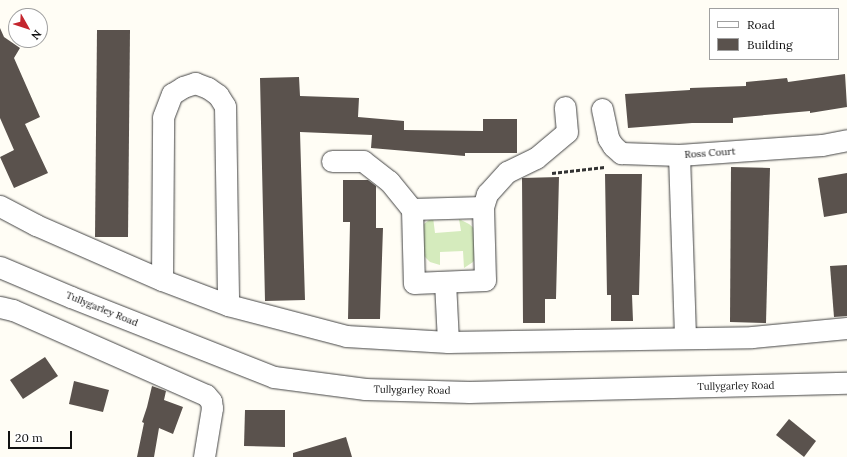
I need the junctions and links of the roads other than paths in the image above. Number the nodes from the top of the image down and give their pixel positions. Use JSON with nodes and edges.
{"nodes":[{"id":1,"x":565,"y":107,"type":"dead end"},
{"id":2,"x":602,"y":109,"type":"dead end"},
{"id":3,"x":847,"y":140,"type":"edge"},
{"id":4,"x":679,"y":155,"type":"junction"},
{"id":5,"x":332,"y":161,"type":"dead end"},
{"id":6,"x":0,"y":206,"type":"edge"},
{"id":7,"x":483,"y":207,"type":"junction"},
{"id":8,"x":412,"y":209,"type":"junction"},
{"id":9,"x":0,"y":267,"type":"edge"},
{"id":10,"x":162,"y":280,"type":"junction"},
{"id":11,"x":445,"y":282,"type":"junction"},
{"id":12,"x":228,"y":305,"type":"junction"},
{"id":13,"x":0,"y":306,"type":"edge"},
{"id":14,"x":847,"y":328,"type":"edge"},
{"id":15,"x":685,"y":337,"type":"junction"},
{"id":16,"x":448,"y":342,"type":"junction"},
{"id":17,"x":847,"y":383,"type":"edge"},
{"id":18,"x":204,"y":457,"type":"edge"}],
"edges":[{"from":1,"to":7,"type":"street"},
{"from":2,"to":4,"type":"street","name":"Ross Court"},
{"from":3,"to":4,"type":"street","name":"Ross Court"},
{"from":4,"to":15,"type":"street"},
{"from":5,"to":8,"type":"street"},
{"from":6,"to":10,"type":"street"},
{"from":7,"to":8,"type":"street"},
{"from":7,"to":11,"type":"street"},
{"from":8,"to":11,"type":"street"},
{"from":9,"to":17,"type":"street","name":"Tullygarley Road"},
{"from":10,"to":12,"type":"street"},
{"from":10,"to":12,"type":"street"},
{"from":11,"to":16,"type":"street"},
{"from":12,"to":16,"type":"street"},
{"from":13,"to":18,"type":"street"},
{"from":14,"to":15,"type":"street"},
{"from":15,"to":16,"type":"street"}]}
